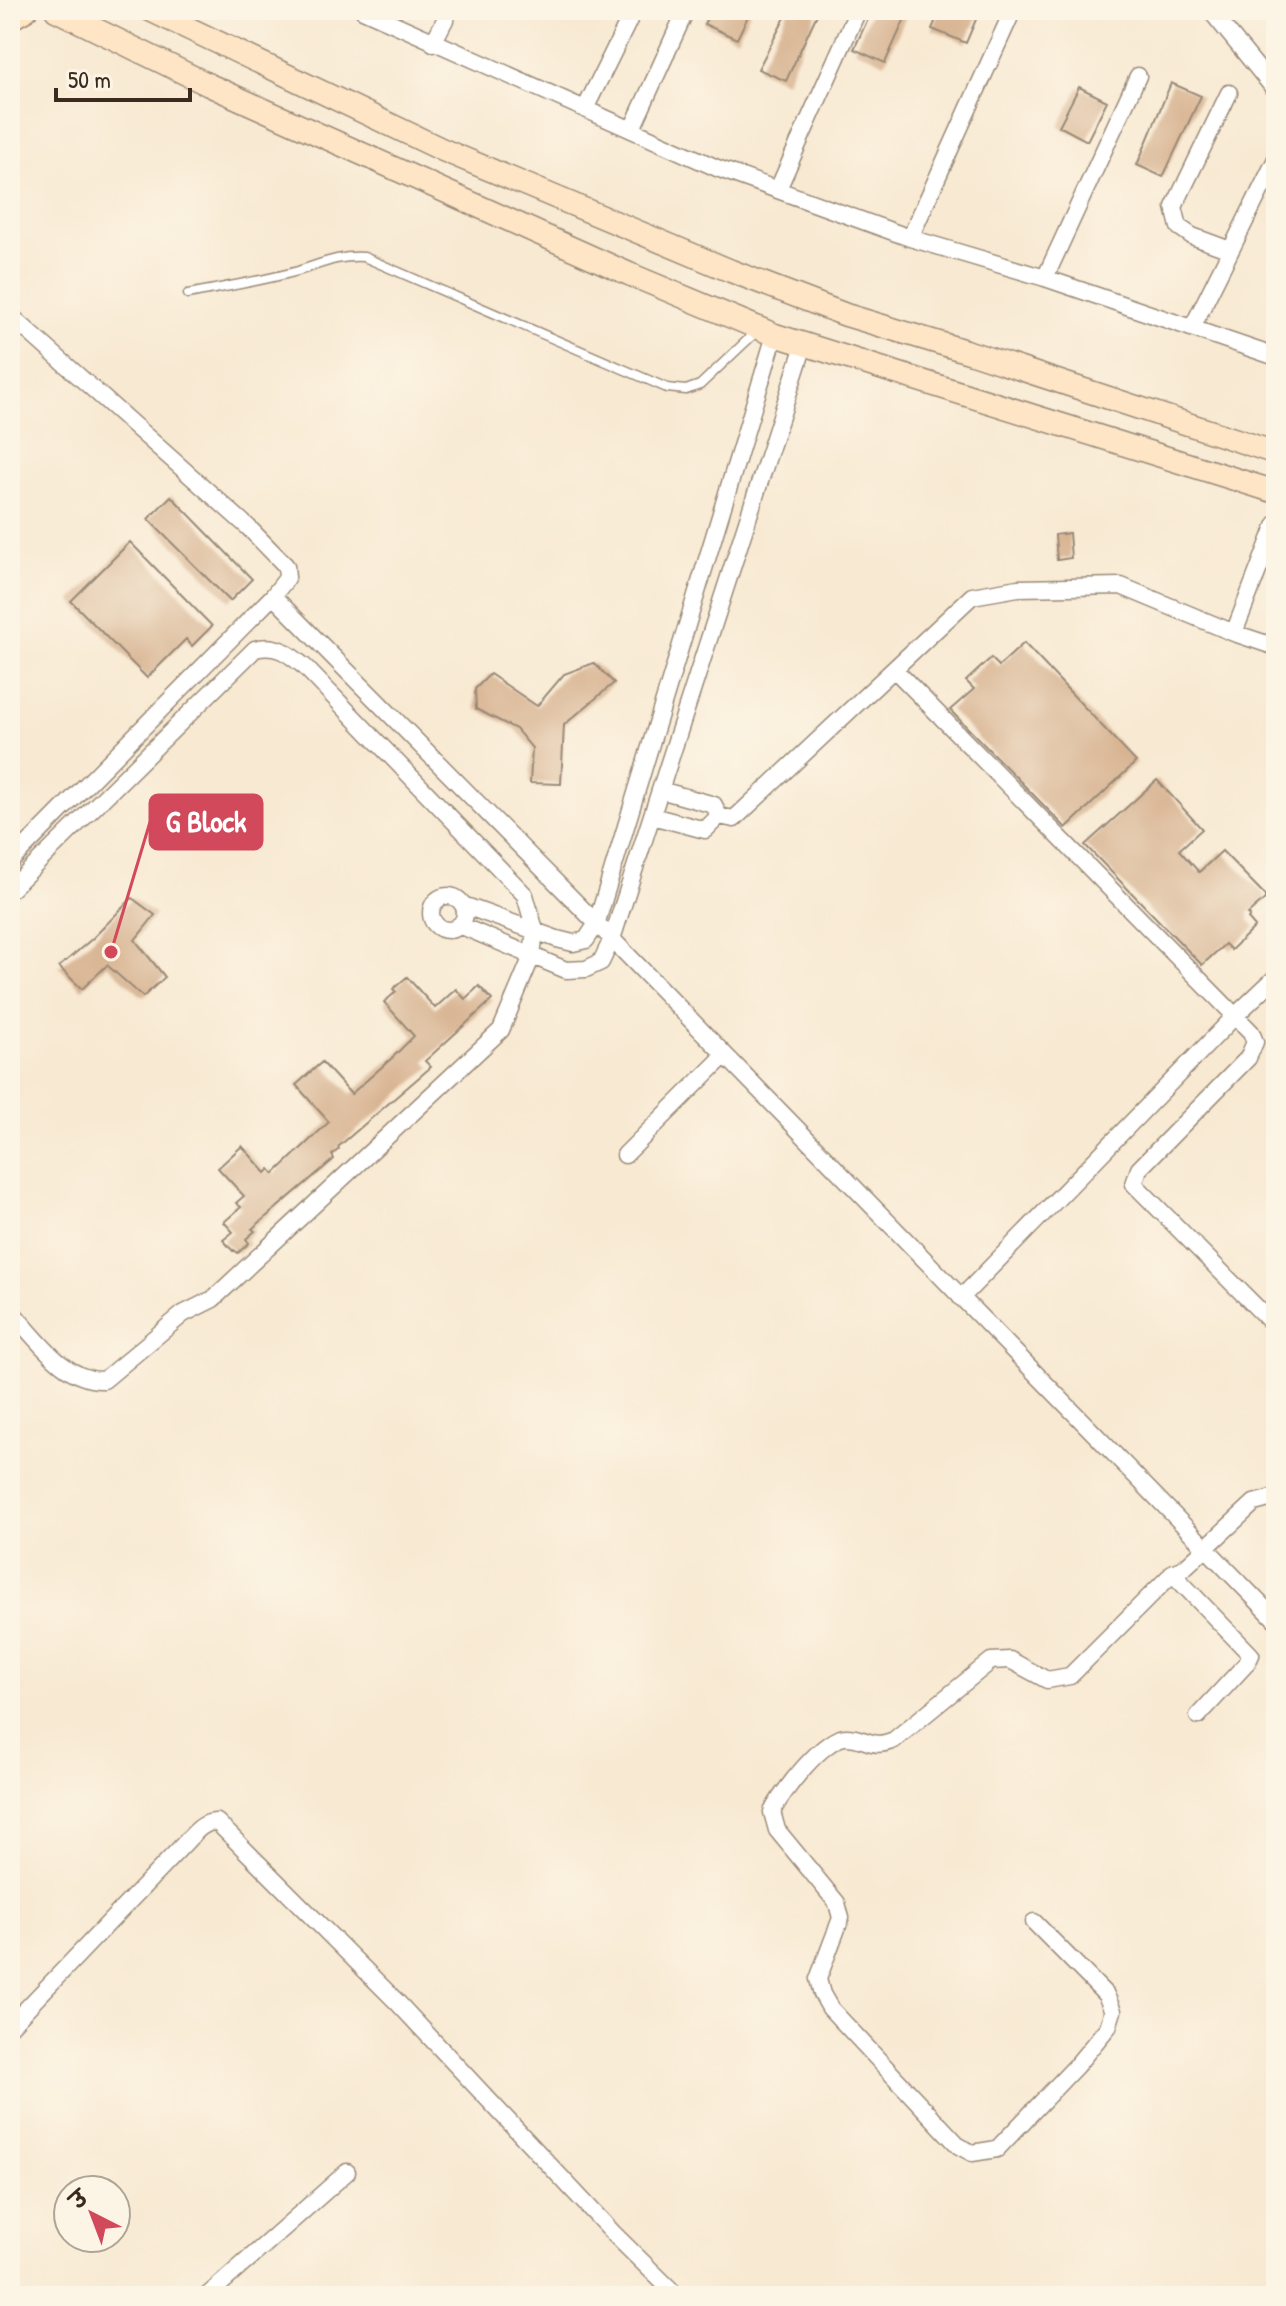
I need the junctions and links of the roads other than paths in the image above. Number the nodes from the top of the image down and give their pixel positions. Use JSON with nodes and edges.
{"nodes":[{"id":1,"x":26,"y":10,"type":"edge"},
{"id":2,"x":56,"y":10,"type":"edge"},
{"id":3,"x":150,"y":10,"type":"edge"},
{"id":4,"x":363,"y":10,"type":"edge"},
{"id":5,"x":450,"y":10,"type":"edge"},
{"id":6,"x":634,"y":10,"type":"edge"},
{"id":7,"x":686,"y":10,"type":"edge"},
{"id":8,"x":858,"y":10,"type":"edge"},
{"id":9,"x":1013,"y":10,"type":"edge"},
{"id":10,"x":1210,"y":10,"type":"edge"},
{"id":11,"x":398,"y":17,"type":"edge"},
{"id":12,"x":10,"y":19,"type":"edge"},
{"id":13,"x":433,"y":43,"type":"junction"},
{"id":14,"x":1138,"y":76,"type":"dead end"},
{"id":15,"x":1276,"y":91,"type":"edge"},
{"id":16,"x":1229,"y":93,"type":"dead end"},
{"id":17,"x":585,"y":109,"type":"junction"},
{"id":18,"x":632,"y":129,"type":"junction"},
{"id":19,"x":1276,"y":159,"type":"edge"},
{"id":20,"x":778,"y":189,"type":"junction"},
{"id":21,"x":910,"y":238,"type":"junction"},
{"id":22,"x":1230,"y":250,"type":"junction"},
{"id":23,"x":1045,"y":278,"type":"junction"},
{"id":24,"x":188,"y":294,"type":"dead end"},
{"id":25,"x":10,"y":315,"type":"edge"},
{"id":26,"x":1192,"y":328,"type":"junction"},
{"id":27,"x":767,"y":332,"type":"junction"},
{"id":28,"x":804,"y":345,"type":"junction"},
{"id":29,"x":1276,"y":357,"type":"edge"},
{"id":30,"x":1276,"y":453,"type":"edge"},
{"id":31,"x":1276,"y":492,"type":"edge"},
{"id":32,"x":1276,"y":524,"type":"edge"},
{"id":33,"x":273,"y":596,"type":"junction"},
{"id":34,"x":1234,"y":633,"type":"junction"},
{"id":35,"x":1276,"y":647,"type":"edge"},
{"id":36,"x":894,"y":669,"type":"junction"},
{"id":37,"x":660,"y":790,"type":"junction"},
{"id":38,"x":652,"y":816,"type":"junction"},
{"id":39,"x":719,"y":816,"type":"junction"},
{"id":40,"x":10,"y":862,"type":"edge"},
{"id":41,"x":10,"y":890,"type":"edge"},
{"id":42,"x":463,"y":905,"type":"junction"},
{"id":43,"x":459,"y":925,"type":"junction"},
{"id":44,"x":596,"y":925,"type":"junction"},
{"id":45,"x":535,"y":930,"type":"junction"},
{"id":46,"x":612,"y":939,"type":"junction"},
{"id":47,"x":532,"y":956,"type":"junction"},
{"id":48,"x":1276,"y":977,"type":"edge"},
{"id":49,"x":1235,"y":1016,"type":"junction"},
{"id":50,"x":725,"y":1055,"type":"junction"},
{"id":51,"x":625,"y":1155,"type":"dead end"},
{"id":52,"x":961,"y":1298,"type":"junction"},
{"id":53,"x":10,"y":1310,"type":"edge"},
{"id":54,"x":1276,"y":1327,"type":"edge"},
{"id":55,"x":1276,"y":1497,"type":"edge"},
{"id":56,"x":1202,"y":1545,"type":"junction"},
{"id":57,"x":1173,"y":1572,"type":"junction"},
{"id":58,"x":1276,"y":1620,"type":"edge"},
{"id":59,"x":1198,"y":1716,"type":"dead end"},
{"id":60,"x":1034,"y":1922,"type":"dead end"},
{"id":61,"x":10,"y":2026,"type":"edge"},
{"id":62,"x":347,"y":2172,"type":"dead end"},
{"id":63,"x":235,"y":2273,"type":"junction"},
{"id":64,"x":207,"y":2296,"type":"edge"},
{"id":65,"x":229,"y":2296,"type":"edge"},
{"id":66,"x":677,"y":2296,"type":"edge"}],
"edges":[{"from":1,"to":12,"type":"street"},
{"from":2,"to":27,"type":"street"},
{"from":3,"to":30,"type":"street"},
{"from":4,"to":11,"type":"street"},
{"from":5,"to":13,"type":"street"},
{"from":6,"to":17,"type":"street"},
{"from":7,"to":18,"type":"street"},
{"from":8,"to":20,"type":"street"},
{"from":9,"to":21,"type":"street"},
{"from":10,"to":15,"type":"street"},
{"from":11,"to":13,"type":"street"},
{"from":13,"to":17,"type":"street"},
{"from":14,"to":23,"type":"street"},
{"from":16,"to":22,"type":"street"},
{"from":17,"to":18,"type":"street"},
{"from":18,"to":20,"type":"street"},
{"from":19,"to":22,"type":"street"},
{"from":20,"to":21,"type":"street"},
{"from":21,"to":23,"type":"street"},
{"from":22,"to":26,"type":"street"},
{"from":23,"to":26,"type":"street"},
{"from":24,"to":27,"type":"lane"},
{"from":25,"to":33,"type":"street"},
{"from":26,"to":29,"type":"street"},
{"from":27,"to":28,"type":"street"},
{"from":27,"to":44,"type":"street"},
{"from":28,"to":31,"type":"street"},
{"from":28,"to":37,"type":"street"},
{"from":32,"to":34,"type":"street"},
{"from":33,"to":40,"type":"street"},
{"from":33,"to":44,"type":"street"},
{"from":34,"to":35,"type":"street"},
{"from":34,"to":36,"type":"street"},
{"from":36,"to":39,"type":"street"},
{"from":36,"to":49,"type":"street"},
{"from":37,"to":38,"type":"street"},
{"from":37,"to":39,"type":"street"},
{"from":38,"to":39,"type":"street"},
{"from":38,"to":46,"type":"street"},
{"from":41,"to":45,"type":"street"},
{"from":42,"to":43,"type":"street"},
{"from":42,"to":43,"type":"street"},
{"from":42,"to":45,"type":"street"},
{"from":43,"to":47,"type":"street"},
{"from":44,"to":45,"type":"street"},
{"from":44,"to":46,"type":"street"},
{"from":45,"to":47,"type":"street"},
{"from":46,"to":47,"type":"street"},
{"from":46,"to":50,"type":"street"},
{"from":47,"to":53,"type":"street"},
{"from":48,"to":49,"type":"street"},
{"from":49,"to":52,"type":"street"},
{"from":49,"to":54,"type":"street"},
{"from":50,"to":51,"type":"street"},
{"from":50,"to":52,"type":"street"},
{"from":52,"to":56,"type":"street"},
{"from":55,"to":56,"type":"street"},
{"from":56,"to":57,"type":"street"},
{"from":56,"to":58,"type":"street"},
{"from":57,"to":59,"type":"street"},
{"from":57,"to":60,"type":"street"},
{"from":61,"to":66,"type":"street"},
{"from":62,"to":63,"type":"street"},
{"from":63,"to":64,"type":"street"},
{"from":63,"to":65,"type":"street"}]}
